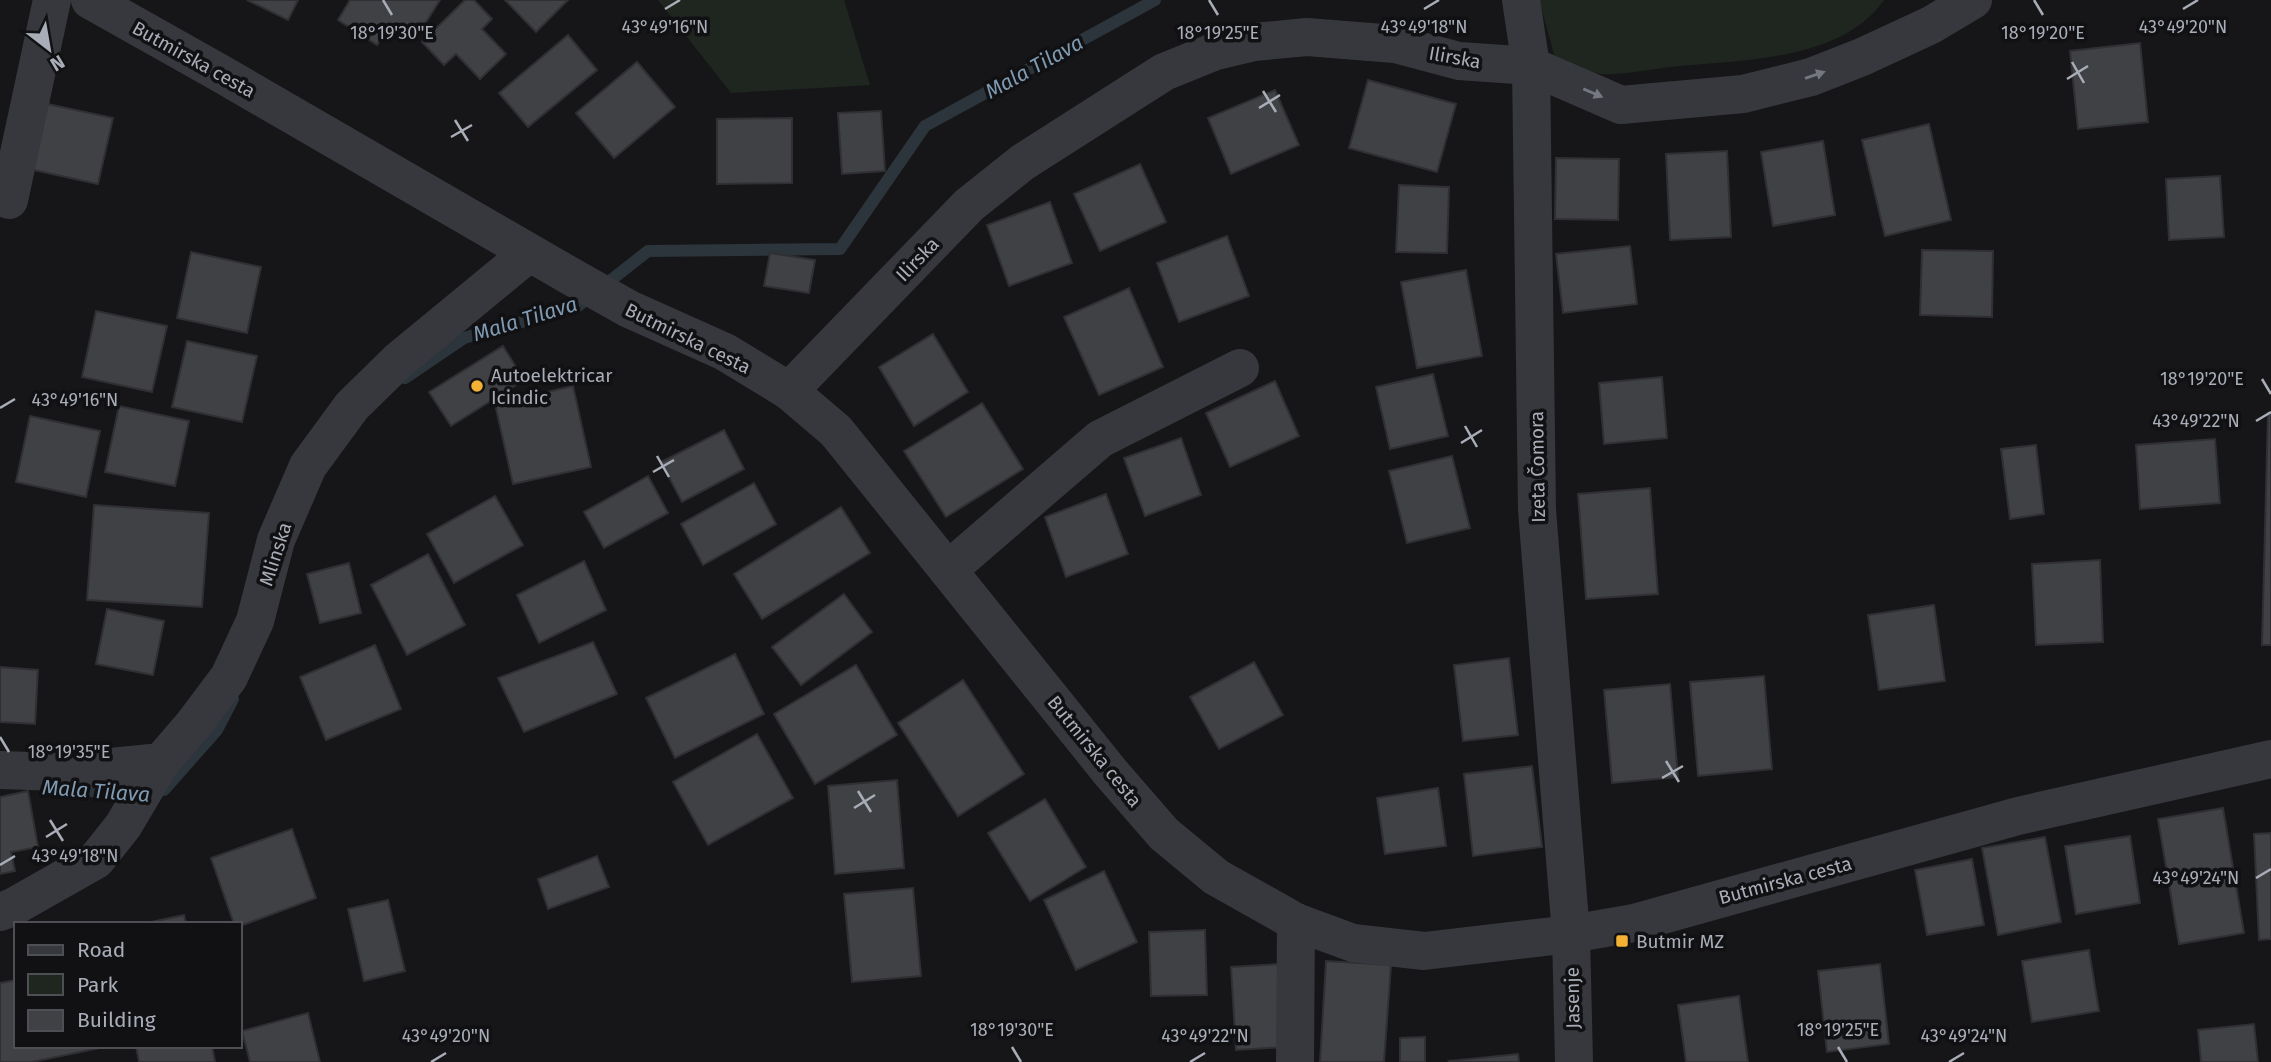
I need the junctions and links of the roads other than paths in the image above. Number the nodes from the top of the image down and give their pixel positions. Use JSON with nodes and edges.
{"nodes":[{"id":1,"x":52,"y":0,"type":"edge"},
{"id":2,"x":90,"y":0,"type":"edge"},
{"id":3,"x":1521,"y":0,"type":"edge"},
{"id":4,"x":1973,"y":0,"type":"edge"},
{"id":5,"x":1928,"y":12,"type":"edge"},
{"id":6,"x":1531,"y":66,"type":"junction"},
{"id":7,"x":9,"y":200,"type":"dead end"},
{"id":8,"x":529,"y":253,"type":"junction"},
{"id":9,"x":1240,"y":368,"type":"dead end"},
{"id":10,"x":789,"y":391,"type":"junction"},
{"id":11,"x":948,"y":570,"type":"junction"},
{"id":12,"x":2271,"y":759,"type":"edge"},
{"id":13,"x":0,"y":770,"type":"edge"},
{"id":14,"x":153,"y":775,"type":"junction"},
{"id":15,"x":0,"y":912,"type":"edge"},
{"id":16,"x":1296,"y":922,"type":"junction"},
{"id":17,"x":1570,"y":934,"type":"junction"},
{"id":18,"x":1295,"y":1062,"type":"edge"},
{"id":19,"x":1574,"y":1062,"type":"edge"}],
"edges":[{"from":1,"to":7,"type":"street"},
{"from":2,"to":8,"type":"street","name":"Butmirska cesta"},
{"from":3,"to":6,"type":"street","name":"Izeta Čomora"},
{"from":4,"to":5,"type":"street","name":"Ilirska"},
{"from":6,"to":5,"type":"street","name":"Ilirska","one_way":true},
{"from":6,"to":10,"type":"street","name":"Ilirska"},
{"from":6,"to":17,"type":"street","name":"Izeta Čomora"},
{"from":8,"to":10,"type":"street","name":"Butmirska cesta"},
{"from":8,"to":14,"type":"street","name":"Mlinska"},
{"from":9,"to":11,"type":"street"},
{"from":10,"to":11,"type":"street","name":"Butmirska cesta"},
{"from":11,"to":16,"type":"street","name":"Butmirska cesta"},
{"from":12,"to":17,"type":"street","name":"Butmirska cesta"},
{"from":13,"to":14,"type":"street"},
{"from":14,"to":15,"type":"street","name":"Mlinska"},
{"from":16,"to":17,"type":"street","name":"Butmirska cesta"},
{"from":16,"to":18,"type":"street"},
{"from":17,"to":19,"type":"street","name":"Jasenje"}]}
